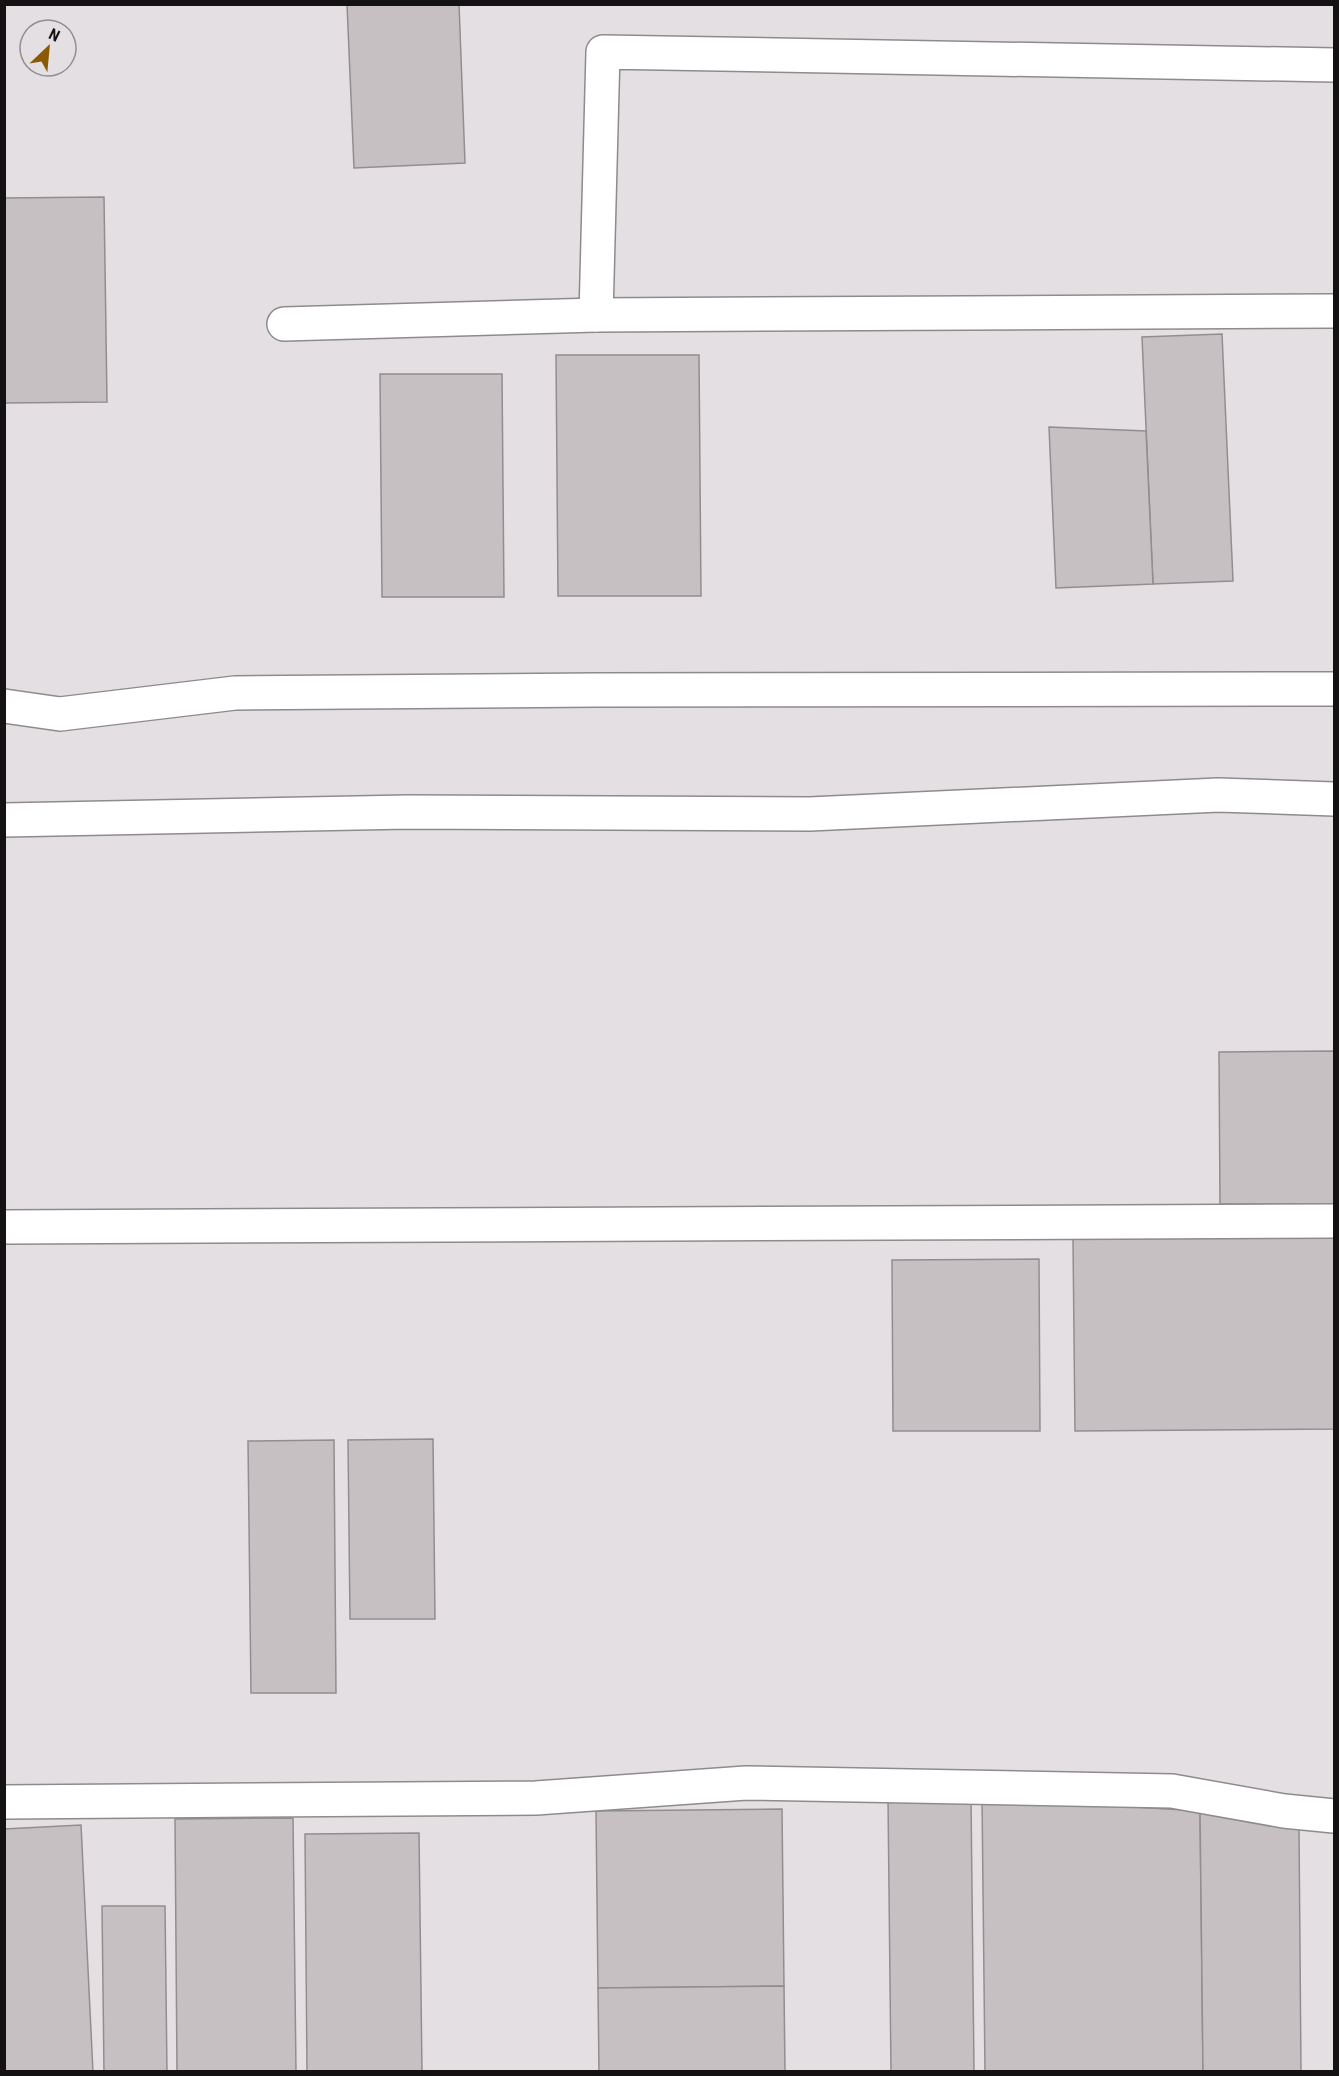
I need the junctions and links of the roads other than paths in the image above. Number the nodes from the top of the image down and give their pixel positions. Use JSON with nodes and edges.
{"nodes":[{"id":1,"x":1335,"y":65,"type":"edge"},
{"id":2,"x":1335,"y":311,"type":"edge"},
{"id":3,"x":596,"y":315,"type":"junction"},
{"id":4,"x":284,"y":324,"type":"dead end"},
{"id":5,"x":1335,"y":689,"type":"edge"},
{"id":6,"x":4,"y":706,"type":"edge"},
{"id":7,"x":1335,"y":799,"type":"edge"},
{"id":8,"x":4,"y":820,"type":"edge"},
{"id":9,"x":1335,"y":1221,"type":"edge"},
{"id":10,"x":4,"y":1227,"type":"edge"},
{"id":11,"x":4,"y":1802,"type":"edge"},
{"id":12,"x":1335,"y":1816,"type":"edge"}],
"edges":[{"from":1,"to":3,"type":"street"},
{"from":2,"to":3,"type":"street"},
{"from":3,"to":4,"type":"street"},
{"from":5,"to":6,"type":"street"},
{"from":7,"to":8,"type":"street"},
{"from":9,"to":10,"type":"street"},
{"from":11,"to":12,"type":"street"}]}
